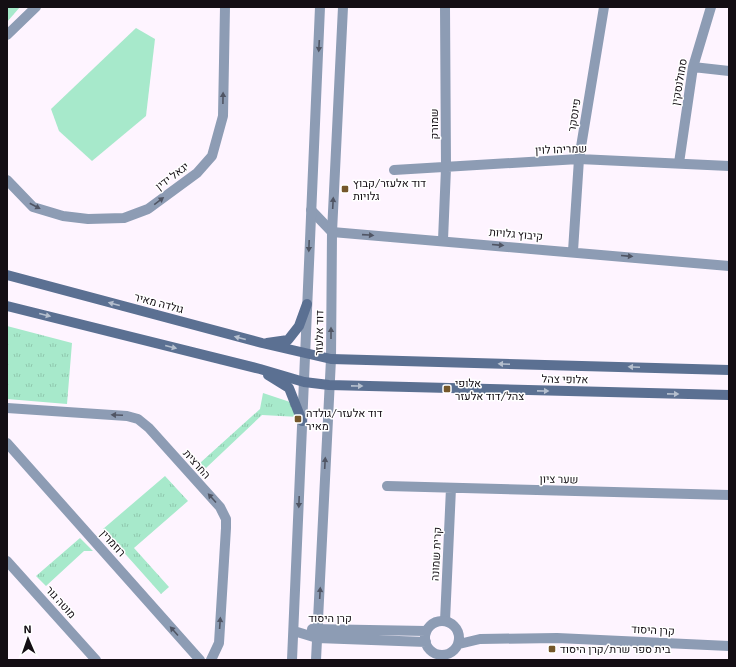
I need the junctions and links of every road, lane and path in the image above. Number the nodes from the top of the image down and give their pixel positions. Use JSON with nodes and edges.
{"nodes":[{"id":1,"x":36,"y":7,"type":"edge"},
{"id":2,"x":225,"y":7,"type":"edge"},
{"id":3,"x":320,"y":7,"type":"edge"},
{"id":4,"x":343,"y":7,"type":"edge"},
{"id":5,"x":446,"y":7,"type":"edge"},
{"id":6,"x":604,"y":7,"type":"edge"},
{"id":7,"x":711,"y":7,"type":"edge"},
{"id":8,"x":7,"y":35,"type":"edge"},
{"id":9,"x":693,"y":67,"type":"junction"},
{"id":10,"x":729,"y":71,"type":"edge"},
{"id":11,"x":579,"y":159,"type":"junction"},
{"id":12,"x":679,"y":163,"type":"junction"},
{"id":13,"x":729,"y":166,"type":"edge"},
{"id":14,"x":446,"y":168,"type":"junction"},
{"id":15,"x":394,"y":170,"type":"dead end"},
{"id":16,"x":7,"y":180,"type":"edge"},
{"id":17,"x":311,"y":210,"type":"junction"},
{"id":18,"x":332,"y":232,"type":"junction"},
{"id":19,"x":444,"y":240,"type":"junction"},
{"id":20,"x":573,"y":251,"type":"junction"},
{"id":21,"x":729,"y":266,"type":"edge"},
{"id":22,"x":7,"y":275,"type":"edge"},
{"id":23,"x":307,"y":304,"type":"junction"},
{"id":24,"x":7,"y":306,"type":"edge"},
{"id":25,"x":262,"y":343,"type":"junction"},
{"id":26,"x":305,"y":354,"type":"junction"},
{"id":27,"x":331,"y":358,"type":"junction"},
{"id":28,"x":260,"y":369,"type":"junction"},
{"id":29,"x":729,"y":370,"type":"edge"},
{"id":30,"x":304,"y":382,"type":"junction"},
{"id":31,"x":329,"y":385,"type":"junction"},
{"id":32,"x":729,"y":395,"type":"edge"},
{"id":33,"x":7,"y":408,"type":"edge"},
{"id":34,"x":302,"y":421,"type":"junction"},
{"id":35,"x":7,"y":443,"type":"edge"},
{"id":36,"x":387,"y":486,"type":"dead end"},
{"id":37,"x":451,"y":488,"type":"junction"},
{"id":38,"x":729,"y":495,"type":"edge"},
{"id":39,"x":7,"y":561,"type":"edge"},
{"id":40,"x":445,"y":621,"type":"junction"},
{"id":41,"x":294,"y":631,"type":"junction"},
{"id":42,"x":426,"y":631,"type":"junction"},
{"id":43,"x":318,"y":633,"type":"junction"},
{"id":44,"x":459,"y":638,"type":"junction"},
{"id":45,"x":426,"y":642,"type":"junction"},
{"id":46,"x":729,"y":646,"type":"edge"},
{"id":47,"x":443,"y":657,"type":"edge"},
{"id":48,"x":96,"y":660,"type":"edge"},
{"id":49,"x":200,"y":660,"type":"edge"},
{"id":50,"x":210,"y":660,"type":"edge"},
{"id":51,"x":292,"y":660,"type":"edge"},
{"id":52,"x":316,"y":660,"type":"edge"}],
"edges":[{"from":1,"to":8,"type":"street"},
{"from":16,"to":2,"type":"street","name":"יגאל ידין","one_way":true},
{"from":3,"to":17,"type":"street","name":"דוד אלעזר","one_way":true},
{"from":18,"to":4,"type":"street","name":"דוד אלעזר","one_way":true},
{"from":5,"to":14,"type":"street","name":"שמורק"},
{"from":6,"to":11,"type":"street","name":"פינסקר"},
{"from":7,"to":9,"type":"street","name":"סמולנסקין"},
{"from":9,"to":10,"type":"street"},
{"from":9,"to":12,"type":"street","name":"סמולנסקין"},
{"from":11,"to":12,"type":"street","name":"שמריהו לוין"},
{"from":11,"to":14,"type":"street","name":"שמריהו לוין"},
{"from":11,"to":20,"type":"street","name":"פינסקר"},
{"from":12,"to":13,"type":"street","name":"שמריהו לוין"},
{"from":14,"to":15,"type":"street","name":"שמריהו לוין"},
{"from":14,"to":19,"type":"street","name":"שמורק"},
{"from":17,"to":18,"type":"street"},
{"from":17,"to":23,"type":"street","name":"דוד אלעזר","one_way":true},
{"from":18,"to":19,"type":"street","name":"קיבוץ גלויות","one_way":true},
{"from":27,"to":18,"type":"street","name":"דוד אלעזר","one_way":true},
{"from":19,"to":20,"type":"street","name":"קיבוץ גלויות","one_way":true},
{"from":20,"to":21,"type":"street","name":"קיבוץ גלויות","one_way":true},
{"from":25,"to":22,"type":"main road","name":"גולדה מאיר","one_way":true},
{"from":23,"to":25,"type":"main road"},
{"from":23,"to":26,"type":"street","name":"דוד אלעזר"},
{"from":24,"to":28,"type":"main road","one_way":true},
{"from":25,"to":26,"type":"main road","name":"גולדה מאיר"},
{"from":26,"to":27,"type":"main road","name":"אלופי צהל"},
{"from":26,"to":30,"type":"street","name":"דוד אלעזר"},
{"from":29,"to":27,"type":"main road","name":"אלופי צהל","one_way":true},
{"from":27,"to":31,"type":"street","name":"דוד אלעזר"},
{"from":28,"to":30,"type":"main road"},
{"from":28,"to":34,"type":"main road"},
{"from":30,"to":31,"type":"main road","name":"אלופי צהל"},
{"from":30,"to":34,"type":"street","name":"דוד אלעזר"},
{"from":31,"to":32,"type":"main road","name":"אלופי צהל","one_way":true},
{"from":43,"to":31,"type":"street","name":"דוד אלעזר","one_way":true},
{"from":50,"to":33,"type":"street","name":"החרצית","one_way":true},
{"from":34,"to":41,"type":"street","name":"דוד אלעזר","one_way":true},
{"from":49,"to":35,"type":"street","name":"רוזמרין","one_way":true},
{"from":36,"to":37,"type":"street","name":"שער ציון"},
{"from":37,"to":38,"type":"street","name":"שער ציון"},
{"from":37,"to":40,"type":"street","name":"קרית שמונה"},
{"from":39,"to":48,"type":"street","name":"מוטה גור"},
{"from":40,"to":42,"type":"street"},
{"from":40,"to":44,"type":"street"},
{"from":41,"to":43,"type":"street","name":"קרן היסוד"},
{"from":41,"to":51,"type":"street","name":"דוד אלעזר"},
{"from":42,"to":43,"type":"street","name":"קרן היסוד"},
{"from":42,"to":45,"type":"street"},
{"from":43,"to":45,"type":"street","name":"קרן היסוד"},
{"from":43,"to":52,"type":"street","name":"דוד אלעזר"},
{"from":44,"to":46,"type":"street","name":"קרן היסוד"},
{"from":44,"to":47,"type":"street"},
{"from":45,"to":47,"type":"street"}]}
